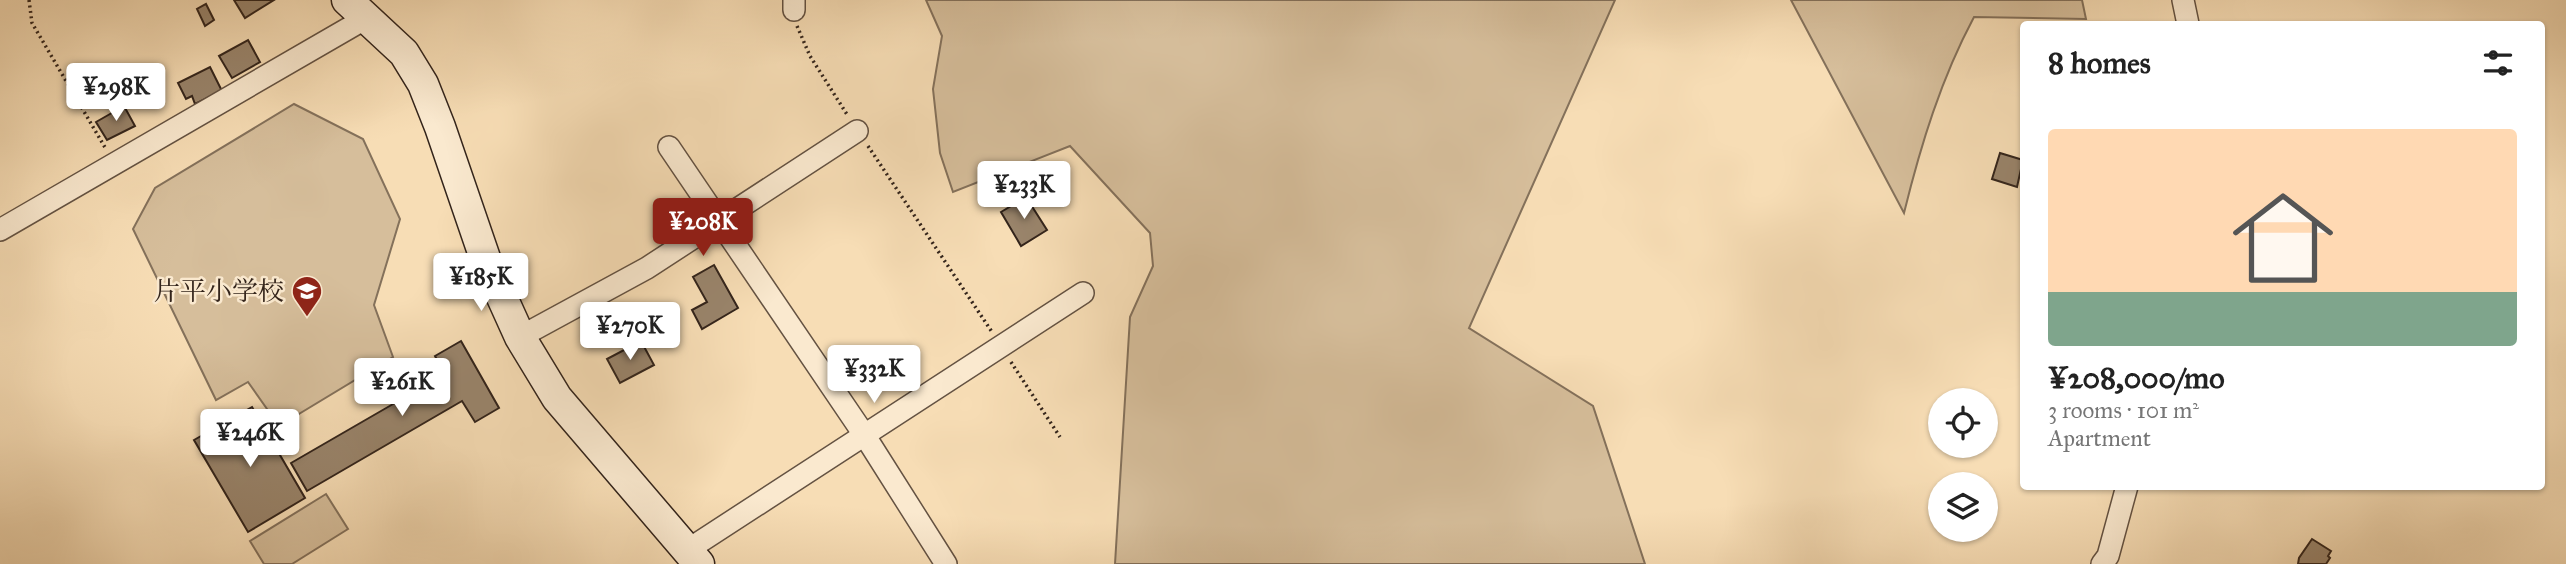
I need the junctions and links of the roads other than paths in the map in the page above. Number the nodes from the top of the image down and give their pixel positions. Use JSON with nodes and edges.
{"nodes":[{"id":1,"x":2183,"y":0,"type":"edge"},
{"id":2,"x":358,"y":9,"type":"edge"},
{"id":3,"x":2187,"y":21,"type":"edge"},
{"id":4,"x":857,"y":131,"type":"road end"},
{"id":5,"x":669,"y":147,"type":"dead end"},
{"id":6,"x":720,"y":223,"type":"junction"},
{"id":7,"x":0,"y":230,"type":"edge"},
{"id":8,"x":1083,"y":293,"type":"dead end"},
{"id":9,"x":520,"y":337,"type":"junction"},
{"id":10,"x":865,"y":436,"type":"junction"},
{"id":11,"x":2126,"y":490,"type":"edge"},
{"id":12,"x":692,"y":557,"type":"edge"},
{"id":13,"x":946,"y":564,"type":"edge"},
{"id":14,"x":2102,"y":564,"type":"edge"}],
"edges":[{"from":1,"to":3,"type":"street"},
{"from":2,"to":7,"type":"street"},
{"from":2,"to":9,"type":"street"},
{"from":4,"to":6,"type":"street"},
{"from":5,"to":6,"type":"street"},
{"from":6,"to":9,"type":"street"},
{"from":6,"to":10,"type":"street"},
{"from":8,"to":10,"type":"street"},
{"from":9,"to":12,"type":"street"},
{"from":10,"to":12,"type":"street"},
{"from":10,"to":13,"type":"street"},
{"from":11,"to":14,"type":"street"}]}
